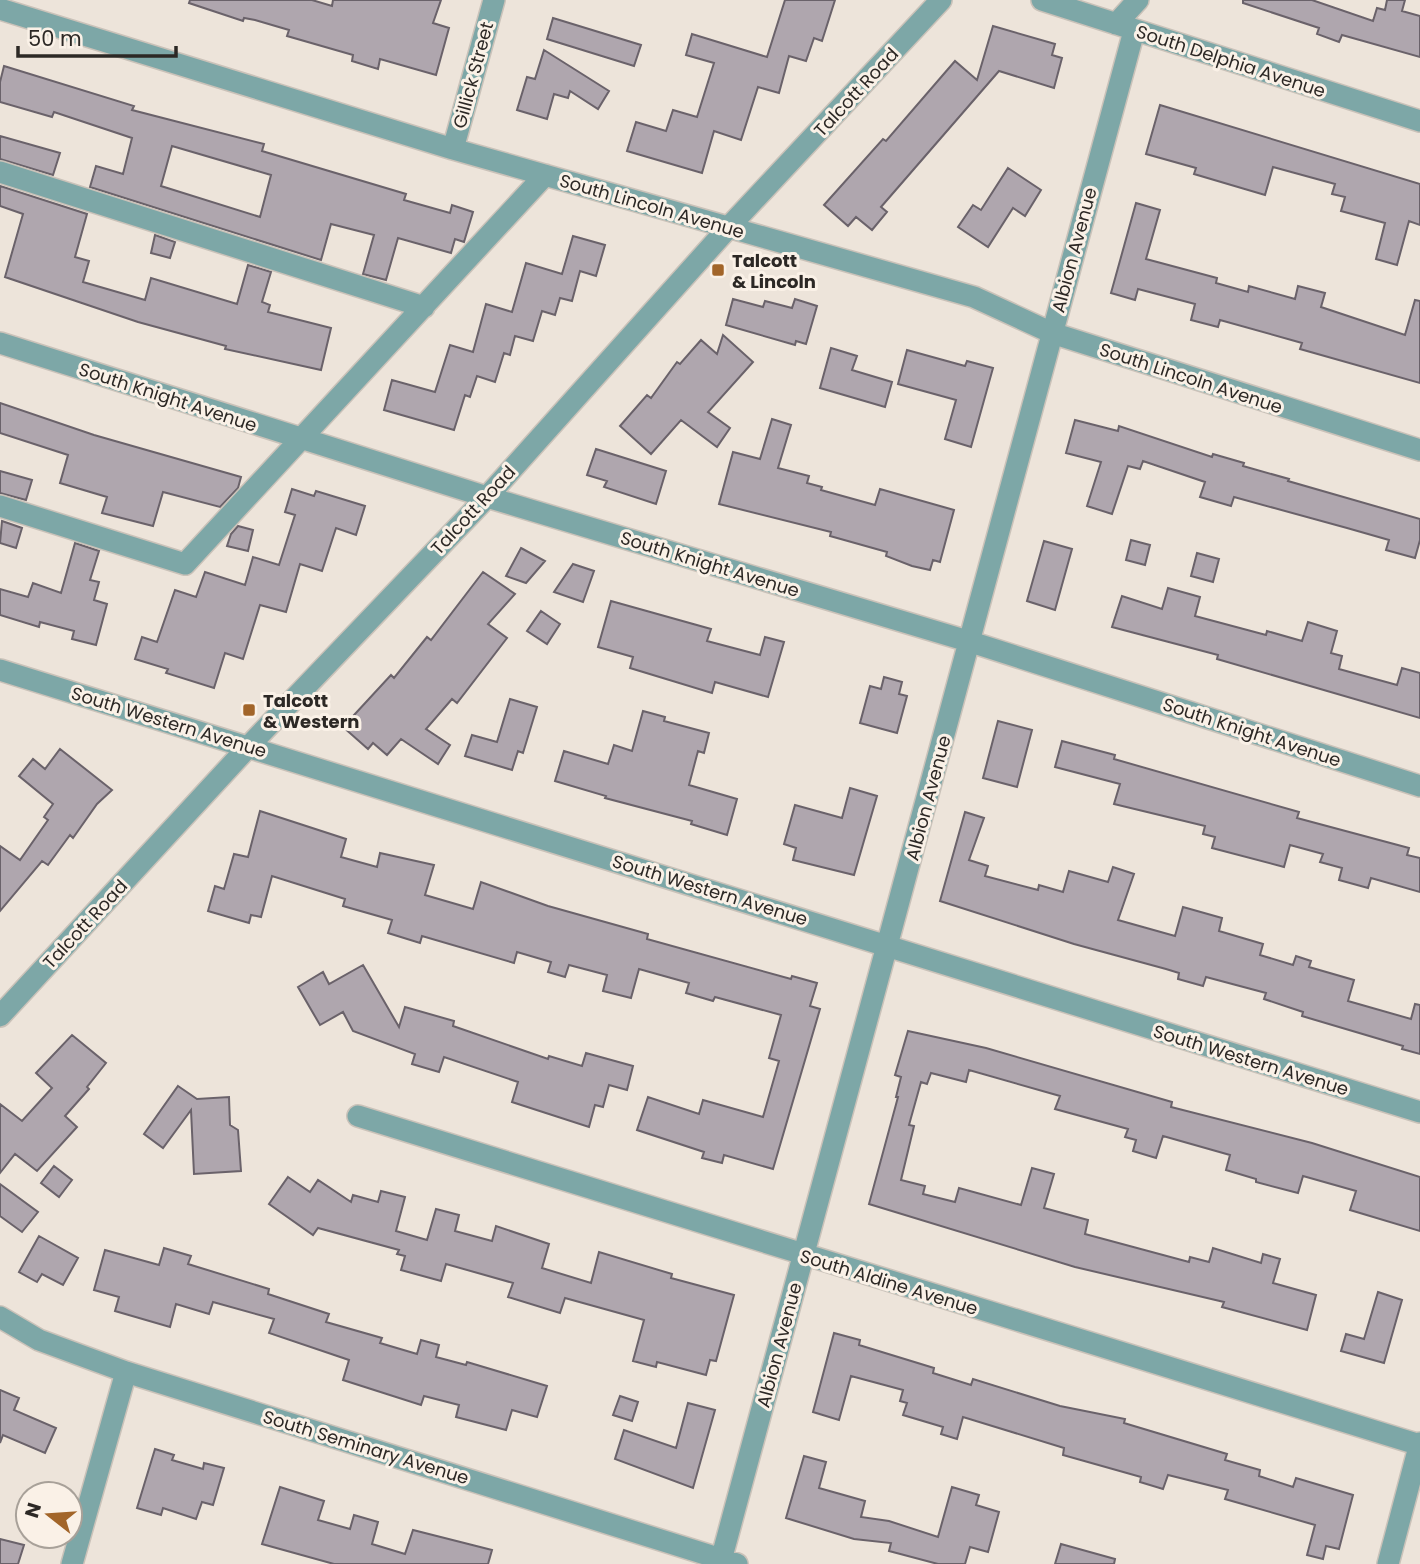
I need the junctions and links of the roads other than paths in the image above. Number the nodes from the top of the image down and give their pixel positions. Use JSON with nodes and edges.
{"nodes":[{"id":1,"x":494,"y":0,"type":"edge"},
{"id":2,"x":941,"y":0,"type":"edge"},
{"id":3,"x":1042,"y":0,"type":"edge"},
{"id":4,"x":1138,"y":0,"type":"edge"},
{"id":5,"x":0,"y":9,"type":"edge"},
{"id":6,"x":1125,"y":28,"type":"junction"},
{"id":7,"x":1420,"y":121,"type":"edge"},
{"id":8,"x":453,"y":149,"type":"junction"},
{"id":9,"x":0,"y":172,"type":"edge"},
{"id":10,"x":545,"y":175,"type":"junction"},
{"id":11,"x":728,"y":228,"type":"junction"},
{"id":12,"x":424,"y":307,"type":"junction"},
{"id":13,"x":1052,"y":333,"type":"junction"},
{"id":14,"x":0,"y":343,"type":"edge"},
{"id":15,"x":301,"y":439,"type":"junction"},
{"id":16,"x":1420,"y":450,"type":"edge"},
{"id":17,"x":487,"y":497,"type":"junction"},
{"id":18,"x":0,"y":506,"type":"edge"},
{"id":19,"x":971,"y":642,"type":"junction"},
{"id":20,"x":0,"y":670,"type":"edge"},
{"id":21,"x":249,"y":746,"type":"junction"},
{"id":22,"x":1420,"y":786,"type":"edge"},
{"id":23,"x":888,"y":946,"type":"junction"},
{"id":24,"x":0,"y":1016,"type":"edge"},
{"id":25,"x":1420,"y":1112,"type":"edge"},
{"id":26,"x":358,"y":1116,"type":"dead end"},
{"id":27,"x":803,"y":1255,"type":"junction"},
{"id":28,"x":0,"y":1317,"type":"edge"},
{"id":29,"x":126,"y":1372,"type":"junction"},
{"id":30,"x":1420,"y":1444,"type":"edge"},
{"id":31,"x":726,"y":1562,"type":"edge"},
{"id":32,"x":72,"y":1564,"type":"edge"},
{"id":33,"x":1388,"y":1564,"type":"edge"}],
"edges":[{"from":1,"to":8,"type":"street","name":"Gillick Street"},
{"from":2,"to":11,"type":"street","name":"Talcott Road"},
{"from":3,"to":6,"type":"street","name":"South Delphia Avenue"},
{"from":4,"to":6,"type":"street"},
{"from":5,"to":8,"type":"street","name":"South Lincoln Avenue"},
{"from":6,"to":7,"type":"street","name":"South Delphia Avenue"},
{"from":6,"to":13,"type":"street","name":"Albion Avenue"},
{"from":8,"to":10,"type":"street","name":"South Lincoln Avenue"},
{"from":9,"to":12,"type":"street"},
{"from":10,"to":11,"type":"street","name":"South Lincoln Avenue"},
{"from":10,"to":12,"type":"street"},
{"from":11,"to":13,"type":"street","name":"South Lincoln Avenue"},
{"from":11,"to":17,"type":"street","name":"Talcott Road"},
{"from":12,"to":15,"type":"street"},
{"from":13,"to":16,"type":"street","name":"South Lincoln Avenue"},
{"from":13,"to":19,"type":"street","name":"Albion Avenue"},
{"from":14,"to":15,"type":"street","name":"South Knight Avenue"},
{"from":15,"to":17,"type":"street","name":"South Knight Avenue"},
{"from":15,"to":18,"type":"street"},
{"from":17,"to":19,"type":"street","name":"South Knight Avenue"},
{"from":17,"to":21,"type":"street","name":"Talcott Road"},
{"from":19,"to":22,"type":"street","name":"South Knight Avenue"},
{"from":19,"to":23,"type":"street","name":"Albion Avenue"},
{"from":20,"to":21,"type":"street","name":"South Western Avenue"},
{"from":21,"to":23,"type":"street","name":"South Western Avenue"},
{"from":21,"to":24,"type":"street","name":"Talcott Road"},
{"from":23,"to":25,"type":"street","name":"South Western Avenue"},
{"from":23,"to":27,"type":"street","name":"Albion Avenue"},
{"from":26,"to":27,"type":"street","name":"South Aldine Avenue"},
{"from":27,"to":30,"type":"street","name":"South Aldine Avenue"},
{"from":27,"to":31,"type":"street","name":"Albion Avenue"},
{"from":28,"to":29,"type":"street","name":"South Seminary Avenue"},
{"from":29,"to":31,"type":"street","name":"South Seminary Avenue"},
{"from":29,"to":32,"type":"street"},
{"from":30,"to":33,"type":"street"}]}
